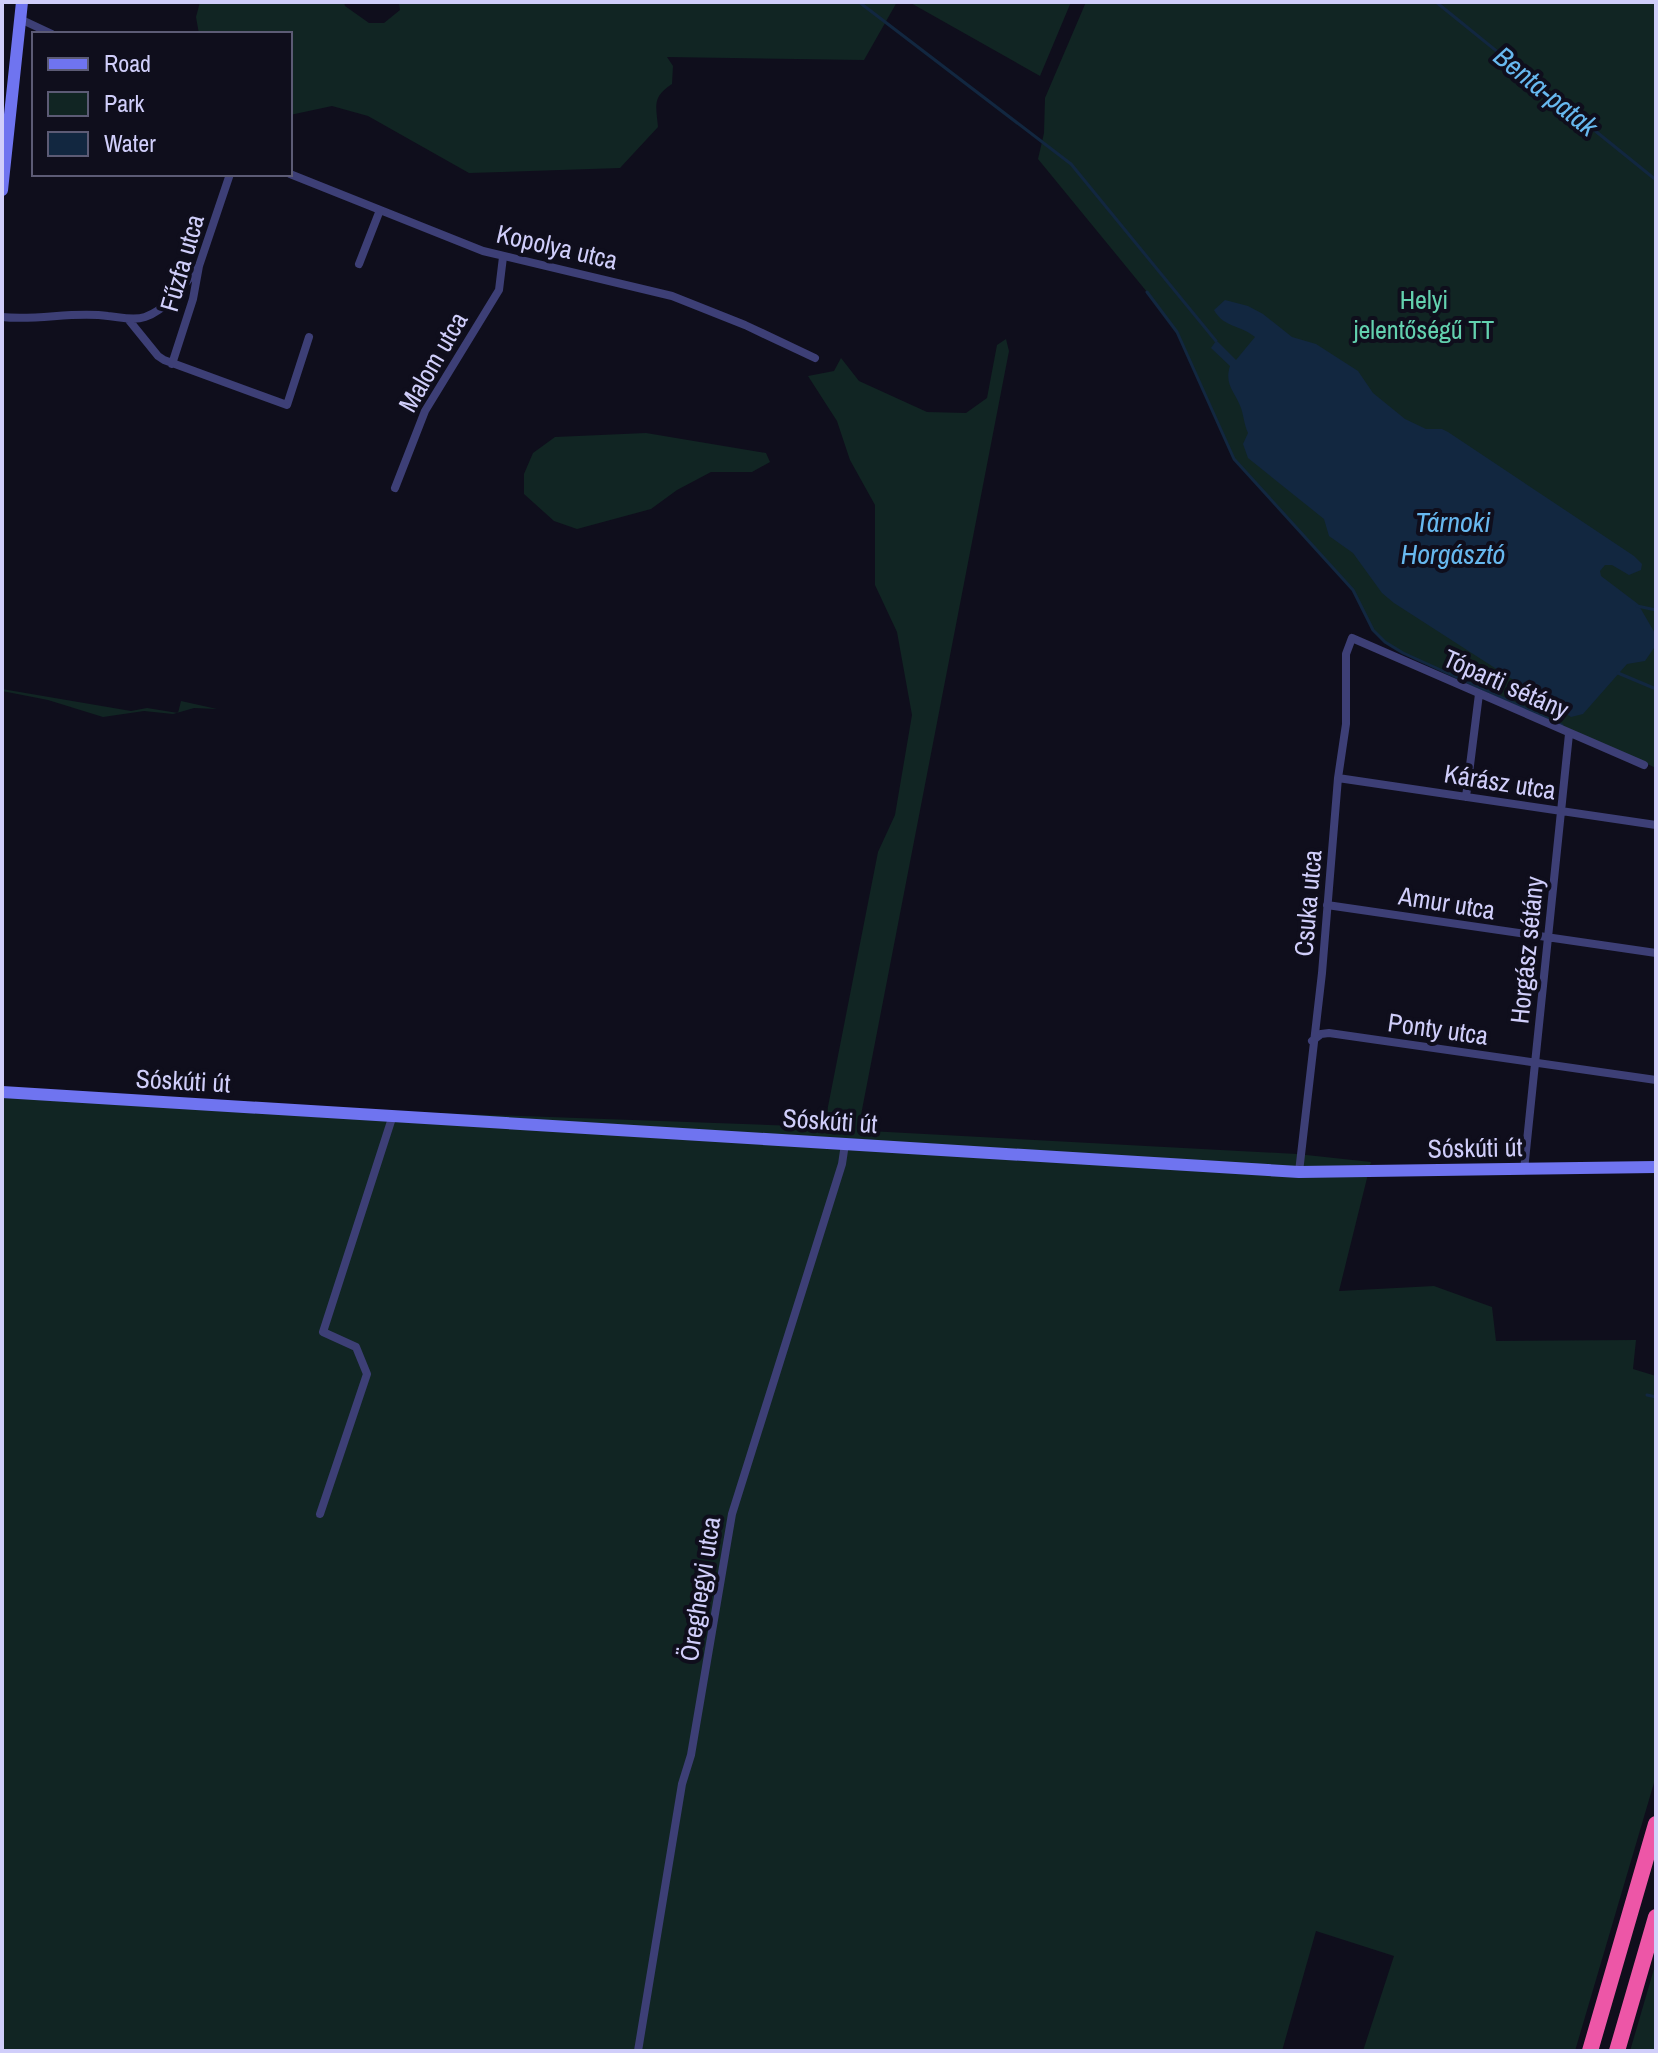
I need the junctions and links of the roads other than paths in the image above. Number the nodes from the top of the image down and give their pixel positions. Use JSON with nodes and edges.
{"nodes":[{"id":1,"x":22,"y":2,"type":"edge"},
{"id":2,"x":20,"y":19,"type":"junction"},
{"id":3,"x":48,"y":32,"type":"edge"},
{"id":4,"x":292,"y":175,"type":"edge"},
{"id":5,"x":229,"y":176,"type":"edge"},
{"id":6,"x":2,"y":190,"type":"edge"},
{"id":7,"x":380,"y":210,"type":"junction"},
{"id":8,"x":503,"y":257,"type":"junction"},
{"id":9,"x":359,"y":264,"type":"dead end"},
{"id":10,"x":199,"y":266,"type":"junction"},
{"id":11,"x":2,"y":317,"type":"edge"},
{"id":12,"x":128,"y":319,"type":"junction"},
{"id":13,"x":309,"y":337,"type":"dead end"},
{"id":14,"x":815,"y":358,"type":"dead end"},
{"id":15,"x":172,"y":364,"type":"junction"},
{"id":16,"x":395,"y":488,"type":"dead end"},
{"id":17,"x":1352,"y":638,"type":"joint"},
{"id":18,"x":1479,"y":694,"type":"junction"},
{"id":19,"x":1569,"y":734,"type":"junction"},
{"id":20,"x":1644,"y":765,"type":"dead end"},
{"id":21,"x":1338,"y":778,"type":"junction"},
{"id":22,"x":1466,"y":797,"type":"junction"},
{"id":23,"x":1561,"y":812,"type":"junction"},
{"id":24,"x":1656,"y":825,"type":"edge"},
{"id":25,"x":1327,"y":905,"type":"junction"},
{"id":26,"x":1548,"y":938,"type":"junction"},
{"id":27,"x":1656,"y":953,"type":"edge"},
{"id":28,"x":1312,"y":1041,"type":"junction"},
{"id":29,"x":1535,"y":1063,"type":"junction"},
{"id":30,"x":1656,"y":1080,"type":"edge"},
{"id":31,"x":2,"y":1092,"type":"edge"},
{"id":32,"x":393,"y":1115,"type":"junction"},
{"id":33,"x":845,"y":1144,"type":"junction"},
{"id":34,"x":1656,"y":1167,"type":"edge"},
{"id":35,"x":1524,"y":1170,"type":"junction"},
{"id":36,"x":1299,"y":1172,"type":"junction"},
{"id":37,"x":320,"y":1514,"type":"dead end"},
{"id":38,"x":1656,"y":1824,"type":"edge"},
{"id":39,"x":1656,"y":1917,"type":"edge"},
{"id":40,"x":638,"y":2051,"type":"edge"},
{"id":41,"x":1590,"y":2051,"type":"edge"},
{"id":42,"x":1617,"y":2051,"type":"edge"}],
"edges":[{"from":1,"to":2,"type":"main road"},
{"from":2,"to":3,"type":"street"},
{"from":2,"to":6,"type":"main road"},
{"from":4,"to":7,"type":"street","name":"Kopolya utca"},
{"from":5,"to":10,"type":"street","name":"Fűzfa utca"},
{"from":7,"to":8,"type":"street","name":"Kopolya utca"},
{"from":7,"to":9,"type":"street"},
{"from":8,"to":14,"type":"street","name":"Kopolya utca"},
{"from":8,"to":16,"type":"street","name":"Malom utca"},
{"from":10,"to":12,"type":"street"},
{"from":10,"to":15,"type":"street","name":"Fűzfa utca"},
{"from":11,"to":12,"type":"street"},
{"from":12,"to":15,"type":"street"},
{"from":13,"to":15,"type":"street"},
{"from":17,"to":18,"type":"street","name":"Tóparti sétány"},
{"from":17,"to":21,"type":"street","name":"Csuka utca"},
{"from":18,"to":19,"type":"street","name":"Tóparti sétány"},
{"from":18,"to":22,"type":"street"},
{"from":19,"to":20,"type":"street","name":"Tóparti sétány"},
{"from":19,"to":23,"type":"street","name":"Horgász sétány"},
{"from":21,"to":22,"type":"street","name":"Kárász utca"},
{"from":21,"to":25,"type":"street","name":"Csuka utca"},
{"from":22,"to":23,"type":"street","name":"Kárász utca"},
{"from":23,"to":24,"type":"street","name":"Kárász utca"},
{"from":23,"to":26,"type":"street","name":"Horgász sétány"},
{"from":25,"to":26,"type":"street","name":"Amur utca"},
{"from":25,"to":28,"type":"street","name":"Csuka utca"},
{"from":26,"to":27,"type":"street","name":"Amur utca"},
{"from":26,"to":29,"type":"street","name":"Horgász sétány"},
{"from":28,"to":29,"type":"street","name":"Ponty utca"},
{"from":28,"to":36,"type":"street","name":"Csuka utca"},
{"from":29,"to":30,"type":"street","name":"Ponty utca"},
{"from":29,"to":35,"type":"street","name":"Horgász sétány"},
{"from":31,"to":32,"type":"main road","name":"Sóskúti út"},
{"from":32,"to":33,"type":"main road","name":"Sóskúti út"},
{"from":32,"to":37,"type":"street"},
{"from":33,"to":36,"type":"main road","name":"Sóskúti út"},
{"from":33,"to":40,"type":"street","name":"Öreghegyi utca"},
{"from":34,"to":35,"type":"main road","name":"Sóskúti út"},
{"from":35,"to":36,"type":"main road","name":"Sóskúti út"},
{"from":38,"to":41,"type":"highway"},
{"from":39,"to":42,"type":"highway"}]}
